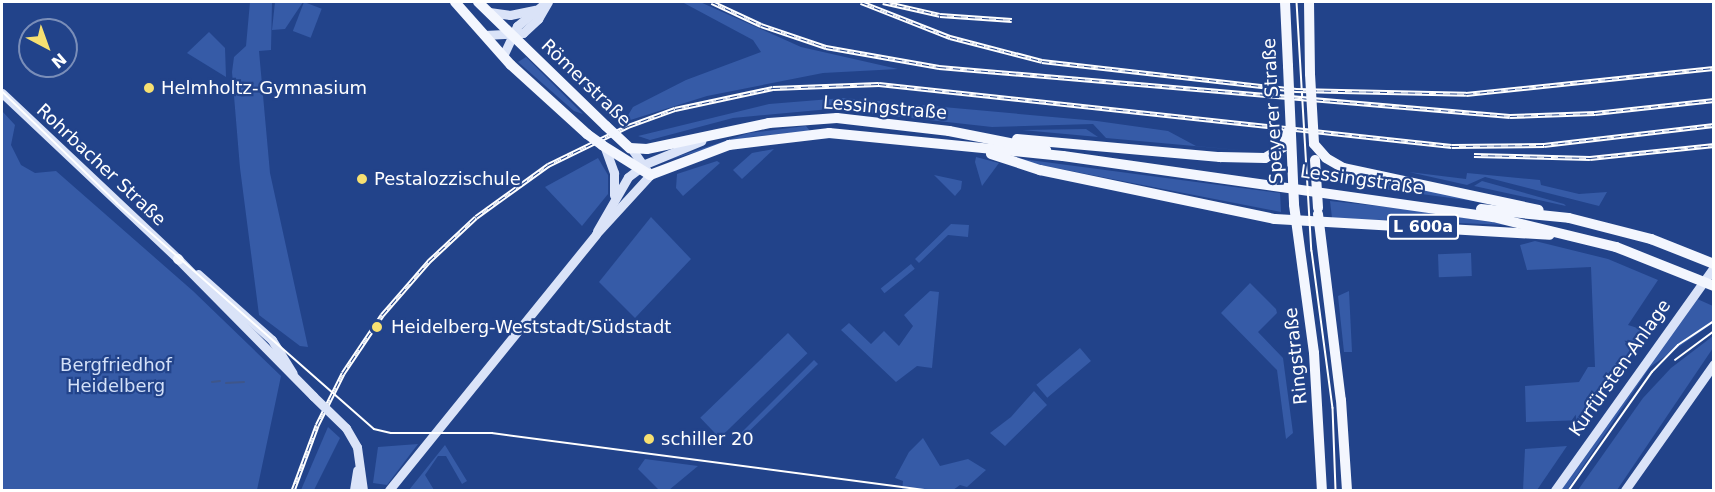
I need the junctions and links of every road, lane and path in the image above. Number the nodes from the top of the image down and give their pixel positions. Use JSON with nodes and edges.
{"nodes":[{"id":1,"x":455,"y":2,"type":"edge"},
{"id":2,"x":478,"y":2,"type":"edge"},
{"id":3,"x":548,"y":2,"type":"edge"},
{"id":4,"x":1285,"y":2,"type":"edge"},
{"id":5,"x":1309,"y":2,"type":"edge"},
{"id":6,"x":536,"y":10,"type":"junction"},
{"id":7,"x":489,"y":12,"type":"junction"},
{"id":8,"x":510,"y":34,"type":"junction"},
{"id":9,"x":484,"y":35,"type":"junction"},
{"id":10,"x":503,"y":56,"type":"junction"},
{"id":11,"x":2,"y":93,"type":"edge"},
{"id":12,"x":837,"y":118,"type":"junction"},
{"id":13,"x":1291,"y":123,"type":"junction"},
{"id":14,"x":722,"y":133,"type":"junction"},
{"id":15,"x":829,"y":133,"type":"junction"},
{"id":16,"x":1001,"y":140,"type":"junction"},
{"id":17,"x":1314,"y":144,"type":"junction"},
{"id":18,"x":630,"y":148,"type":"junction"},
{"id":19,"x":980,"y":150,"type":"junction"},
{"id":20,"x":1063,"y":156,"type":"junction"},
{"id":21,"x":614,"y":158,"type":"junction"},
{"id":22,"x":642,"y":167,"type":"junction"},
{"id":23,"x":650,"y":175,"type":"junction"},
{"id":24,"x":614,"y":197,"type":"junction"},
{"id":25,"x":1442,"y":207,"type":"junction"},
{"id":26,"x":1569,"y":218,"type":"junction"},
{"id":27,"x":1295,"y":219,"type":"junction"},
{"id":28,"x":1318,"y":220,"type":"junction"},
{"id":29,"x":596,"y":234,"type":"junction"},
{"id":30,"x":1573,"y":236,"type":"junction"},
{"id":31,"x":1639,"y":236,"type":"junction"},
{"id":32,"x":1620,"y":249,"type":"junction"},
{"id":33,"x":1713,"y":266,"type":"edge"},
{"id":34,"x":1703,"y":280,"type":"junction"},
{"id":35,"x":1713,"y":285,"type":"edge"},
{"id":36,"x":1713,"y":364,"type":"edge"},
{"id":37,"x":357,"y":468,"type":"junction"},
{"id":38,"x":354,"y":490,"type":"edge"},
{"id":39,"x":363,"y":490,"type":"edge"},
{"id":40,"x":389,"y":490,"type":"edge"},
{"id":41,"x":1322,"y":490,"type":"edge"},
{"id":42,"x":1347,"y":490,"type":"edge"},
{"id":43,"x":1555,"y":490,"type":"edge"},
{"id":44,"x":1625,"y":490,"type":"edge"}],
"edges":[{"from":1,"to":9,"type":"main road","name":"Römerstraße"},
{"from":2,"to":7,"type":"main road","name":"Römerstraße"},
{"from":3,"to":6,"type":"main road"},
{"from":3,"to":8,"type":"main road"},
{"from":4,"to":13,"type":"main road","name":"Speyerer Straße","bridge":true},
{"from":5,"to":17,"type":"main road","bridge":true},
{"from":6,"to":7,"type":"main road"},
{"from":6,"to":8,"type":"main road"},
{"from":7,"to":8,"type":"main road","name":"Römerstraße"},
{"from":8,"to":9,"type":"main road"},
{"from":8,"to":10,"type":"main road"},
{"from":8,"to":18,"type":"main road","name":"Römerstraße","bridge":true},
{"from":9,"to":10,"type":"main road","name":"Römerstraße"},
{"from":10,"to":21,"type":"main road","name":"Römerstraße","bridge":true},
{"from":11,"to":37,"type":"main road","name":"Rohrbacher Straße","bridge":true},
{"from":12,"to":14,"type":"main road","name":"Lessingstraße"},
{"from":12,"to":15,"type":"main road"},
{"from":12,"to":16,"type":"main road","name":"Lessingstraße"},
{"from":13,"to":16,"type":"main road","bridge":true},
{"from":13,"to":27,"type":"main road","name":"Speyerer Straße","bridge":true},
{"from":14,"to":18,"type":"main road","name":"Römerstraße"},
{"from":14,"to":22,"type":"main road","name":"Lessingstraße"},
{"from":15,"to":19,"type":"main road","name":"Lessingstraße"},
{"from":15,"to":23,"type":"main road","name":"Lessingstraße"},
{"from":16,"to":20,"type":"main road","name":"Lessingstraße"},
{"from":17,"to":26,"type":"main road","number":"L 600a"},
{"from":17,"to":28,"type":"main road","bridge":true},
{"from":18,"to":22,"type":"main road"},
{"from":19,"to":20,"type":"main road","name":"Lessingstraße"},
{"from":19,"to":27,"type":"main road"},
{"from":20,"to":25,"type":"main road","name":"Lessingstraße"},
{"from":21,"to":22,"type":"main road","name":"Römerstraße"},
{"from":21,"to":24,"type":"main road"},
{"from":22,"to":23,"type":"main road","name":"Römerstraße"},
{"from":22,"to":24,"type":"main road"},
{"from":23,"to":29,"type":"main road"},
{"from":24,"to":29,"type":"main road"},
{"from":25,"to":26,"type":"main road","name":"Lessingstraße"},
{"from":25,"to":30,"type":"main road","name":"Lessingstraße"},
{"from":26,"to":31,"type":"main road","name":"Lessingstraße","number":"L 600a"},
{"from":27,"to":28,"type":"main road"},
{"from":27,"to":41,"type":"main road","name":"Ringstraße"},
{"from":28,"to":30,"type":"main road","number":"L 600a"},
{"from":28,"to":42,"type":"main road","name":"Ringstraße"},
{"from":29,"to":40,"type":"main road"},
{"from":30,"to":32,"type":"main road","name":"Lessingstraße","number":"L 600a"},
{"from":31,"to":32,"type":"main road"},
{"from":31,"to":33,"type":"main road","name":"Lessingstraße","number":"L 600a"},
{"from":32,"to":34,"type":"main road","name":"Lessingstraße","number":"L 600a"},
{"from":33,"to":34,"type":"main road","name":"Kurfürsten-Anlage"},
{"from":34,"to":35,"type":"main road","name":"Lessingstraße","number":"L 600a"},
{"from":34,"to":43,"type":"main road","name":"Kurfürsten-Anlage"},
{"from":36,"to":44,"type":"main road"},
{"from":37,"to":38,"type":"main road","name":"Rohrbacher Straße"},
{"from":37,"to":39,"type":"main road","name":"Rohrbacher Straße"}]}
